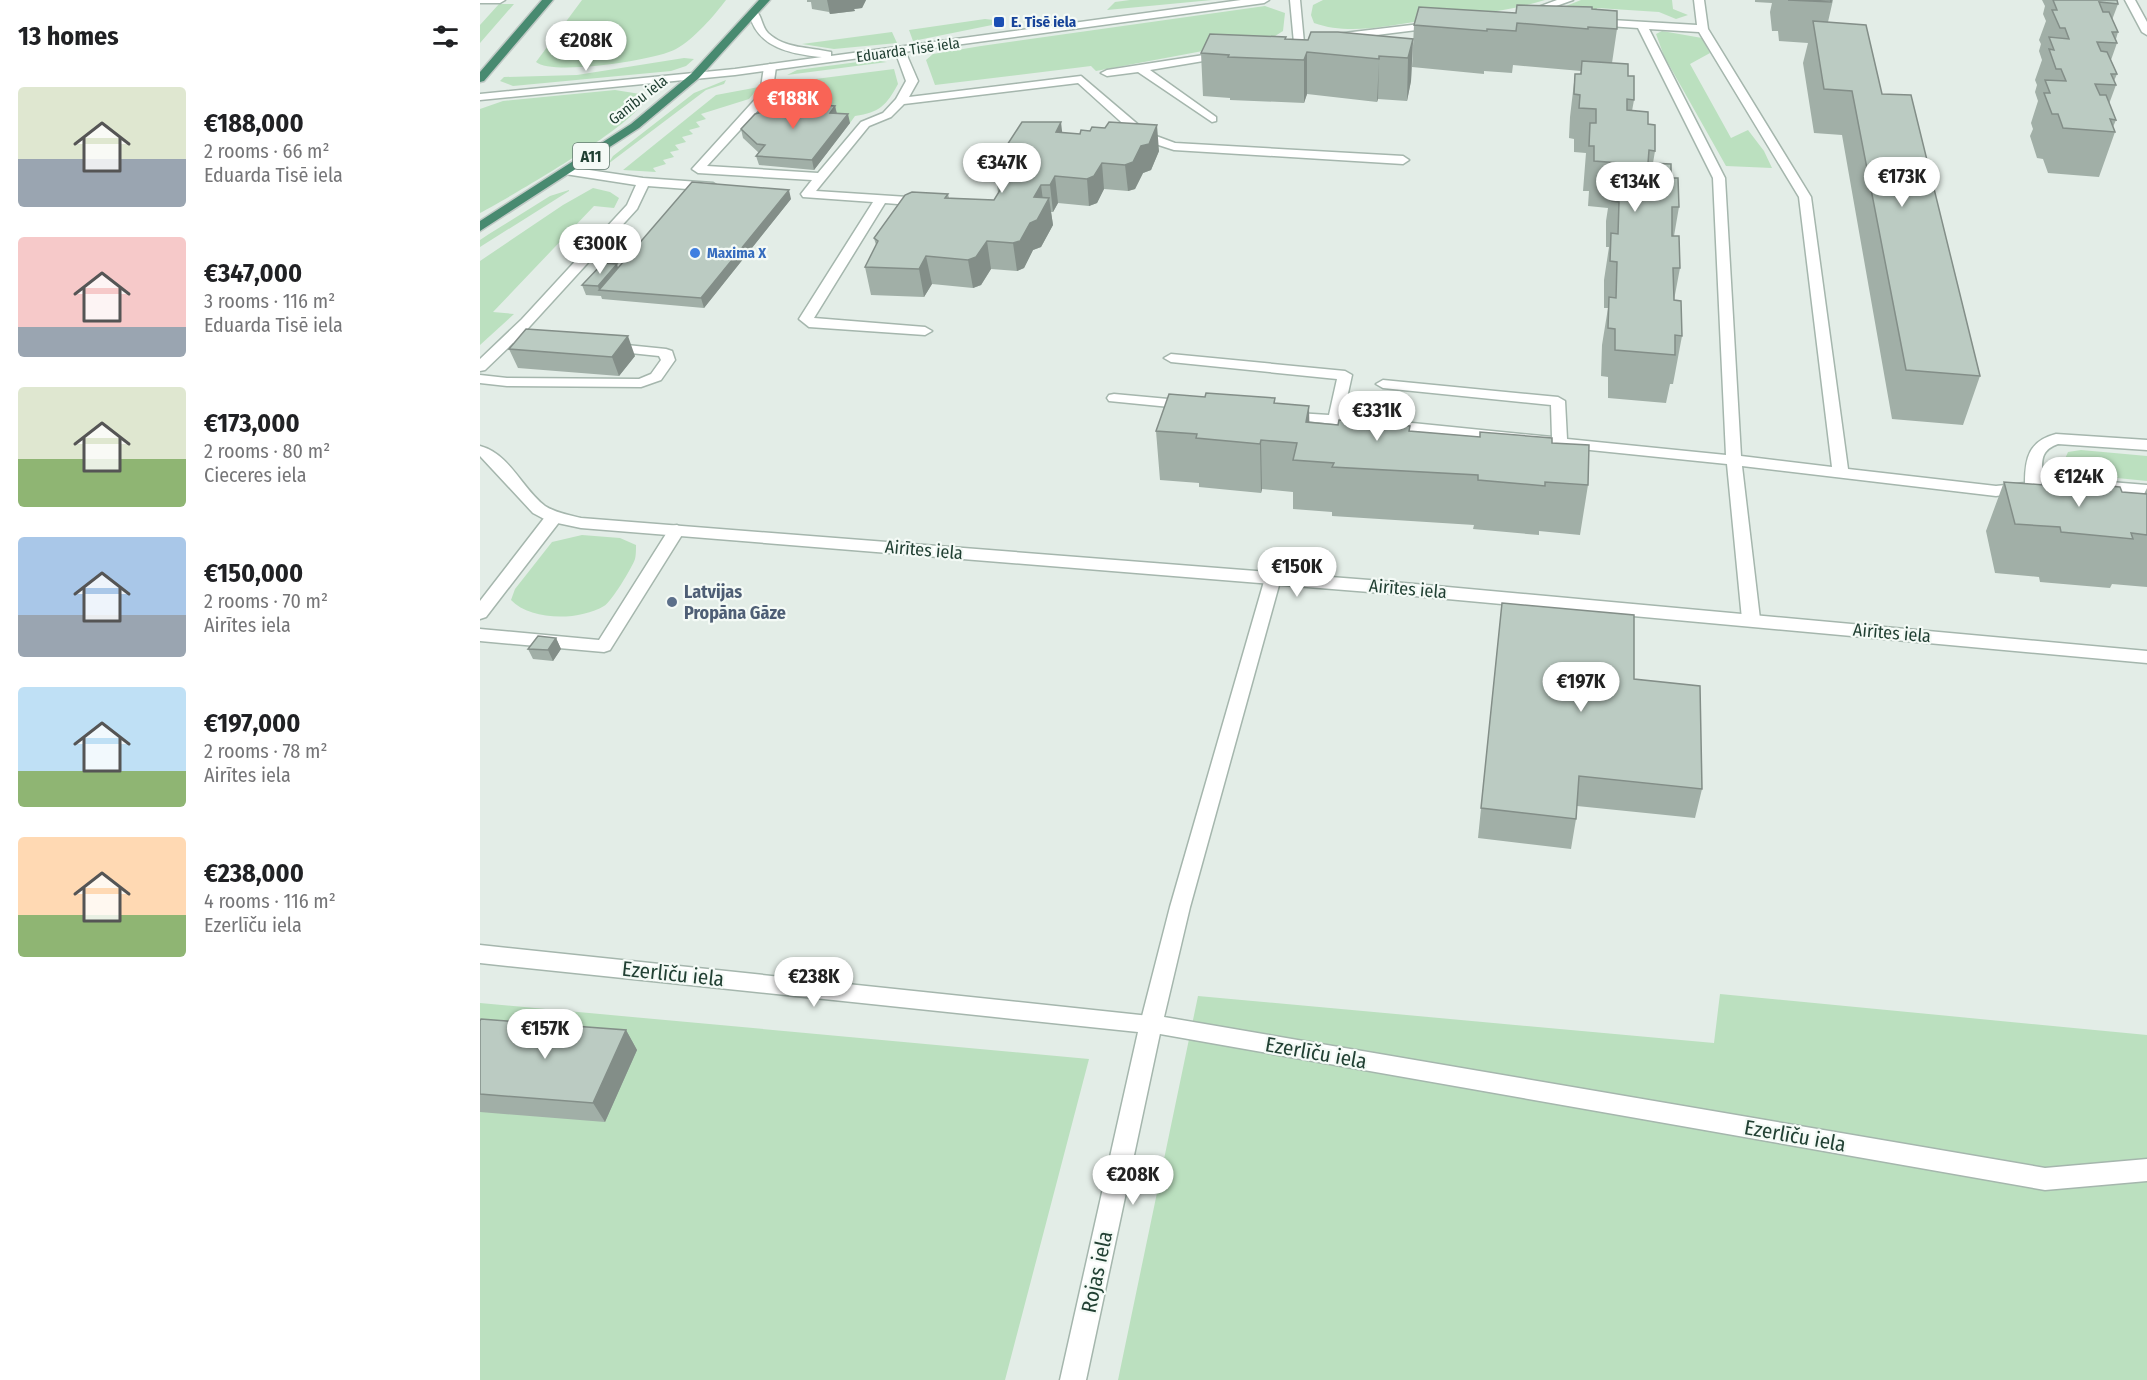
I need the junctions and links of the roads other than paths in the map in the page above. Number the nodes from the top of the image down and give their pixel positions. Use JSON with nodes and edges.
{"nodes":[{"id":1,"x":480,"y":0,"type":"edge"},
{"id":2,"x":500,"y":0,"type":"edge"},
{"id":3,"x":548,"y":0,"type":"edge"},
{"id":4,"x":765,"y":0,"type":"edge"},
{"id":5,"x":1264,"y":0,"type":"edge"},
{"id":6,"x":1295,"y":0,"type":"edge"},
{"id":7,"x":1568,"y":0,"type":"edge"},
{"id":8,"x":1699,"y":0,"type":"edge"},
{"id":9,"x":2130,"y":0,"type":"edge"},
{"id":10,"x":754,"y":13,"type":"junction"},
{"id":11,"x":1550,"y":19,"type":"edge"},
{"id":12,"x":1585,"y":21,"type":"edge"},
{"id":13,"x":1447,"y":24,"type":"edge"},
{"id":14,"x":1642,"y":26,"type":"junction"},
{"id":15,"x":1703,"y":29,"type":"junction"},
{"id":16,"x":2147,"y":32,"type":"edge"},
{"id":17,"x":900,"y":51,"type":"junction"},
{"id":18,"x":1237,"y":53,"type":"edge"},
{"id":19,"x":867,"y":55,"type":"junction"},
{"id":20,"x":770,"y":68,"type":"junction"},
{"id":21,"x":1140,"y":68,"type":"junction"},
{"id":22,"x":1107,"y":73,"type":"dead end"},
{"id":23,"x":695,"y":76,"type":"junction"},
{"id":24,"x":480,"y":79,"type":"edge"},
{"id":25,"x":480,"y":97,"type":"edge"},
{"id":26,"x":901,"y":101,"type":"junction"},
{"id":27,"x":1212,"y":119,"type":"dead end"},
{"id":28,"x":1403,"y":160,"type":"dead end"},
{"id":29,"x":569,"y":171,"type":"junction"},
{"id":30,"x":821,"y":177,"type":"junction"},
{"id":31,"x":643,"y":182,"type":"junction"},
{"id":32,"x":725,"y":188,"type":"edge"},
{"id":33,"x":881,"y":199,"type":"junction"},
{"id":34,"x":937,"y":203,"type":"edge"},
{"id":35,"x":499,"y":214,"type":"junction"},
{"id":36,"x":480,"y":220,"type":"edge"},
{"id":37,"x":480,"y":227,"type":"edge"},
{"id":38,"x":925,"y":331,"type":"dead end"},
{"id":39,"x":509,"y":339,"type":"junction"},
{"id":40,"x":555,"y":342,"type":"edge"},
{"id":41,"x":590,"y":345,"type":"edge"},
{"id":42,"x":1172,"y":358,"type":"dead end"},
{"id":43,"x":480,"y":367,"type":"edge"},
{"id":44,"x":480,"y":379,"type":"edge"},
{"id":45,"x":1383,"y":384,"type":"dead end"},
{"id":46,"x":1114,"y":398,"type":"dead end"},
{"id":47,"x":1207,"y":407,"type":"edge"},
{"id":48,"x":1265,"y":413,"type":"edge"},
{"id":49,"x":1335,"y":420,"type":"junction"},
{"id":50,"x":1560,"y":443,"type":"junction"},
{"id":51,"x":2147,"y":445,"type":"edge"},
{"id":52,"x":480,"y":451,"type":"edge"},
{"id":53,"x":1734,"y":460,"type":"junction"},
{"id":54,"x":1841,"y":474,"type":"junction"},
{"id":55,"x":2082,"y":485,"type":"edge"},
{"id":56,"x":2052,"y":486,"type":"edge"},
{"id":57,"x":2033,"y":487,"type":"junction"},
{"id":58,"x":2147,"y":490,"type":"edge"},
{"id":59,"x":554,"y":517,"type":"junction"},
{"id":60,"x":677,"y":530,"type":"junction"},
{"id":61,"x":1273,"y":578,"type":"junction"},
{"id":62,"x":480,"y":613,"type":"edge"},
{"id":63,"x":1751,"y":619,"type":"junction"},
{"id":64,"x":480,"y":634,"type":"edge"},
{"id":65,"x":2147,"y":657,"type":"edge"},
{"id":66,"x":480,"y":954,"type":"edge"},
{"id":67,"x":1151,"y":1024,"type":"junction"},
{"id":68,"x":2147,"y":1170,"type":"edge"},
{"id":69,"x":1073,"y":1380,"type":"edge"}],
"edges":[{"from":1,"to":2,"type":"street"},
{"from":3,"to":24,"type":"highway"},
{"from":4,"to":10,"type":"highway","number":"A11"},
{"from":5,"to":17,"type":"street","name":"Eduarda Tisē iela"},
{"from":6,"to":13,"type":"street"},
{"from":7,"to":11,"type":"street"},
{"from":8,"to":15,"type":"street"},
{"from":9,"to":16,"type":"street"},
{"from":10,"to":19,"type":"street"},
{"from":10,"to":23,"type":"highway","number":"A11"},
{"from":12,"to":14,"type":"street"},
{"from":14,"to":15,"type":"street"},
{"from":14,"to":53,"type":"street"},
{"from":15,"to":54,"type":"street"},
{"from":17,"to":19,"type":"street","name":"Eduarda Tisē iela"},
{"from":17,"to":26,"type":"street"},
{"from":18,"to":21,"type":"street"},
{"from":19,"to":20,"type":"street","name":"Eduarda Tisē iela"},
{"from":20,"to":23,"type":"street","name":"Eduarda Tisē iela"},
{"from":20,"to":30,"type":"street"},
{"from":21,"to":22,"type":"street"},
{"from":21,"to":27,"type":"street"},
{"from":23,"to":25,"type":"street","name":"Eduarda Tisē iela"},
{"from":23,"to":29,"type":"highway","name":"Ganību iela","number":"A11"},
{"from":26,"to":28,"type":"street"},
{"from":26,"to":30,"type":"street"},
{"from":29,"to":31,"type":"street"},
{"from":29,"to":35,"type":"highway","name":"Ganību iela","number":"A11"},
{"from":30,"to":33,"type":"street"},
{"from":31,"to":32,"type":"street"},
{"from":31,"to":39,"type":"street"},
{"from":33,"to":34,"type":"street"},
{"from":33,"to":38,"type":"street"},
{"from":35,"to":36,"type":"highway"},
{"from":35,"to":37,"type":"highway","name":"Ganību iela","number":"A11"},
{"from":39,"to":40,"type":"street"},
{"from":39,"to":43,"type":"street"},
{"from":41,"to":44,"type":"street"},
{"from":42,"to":49,"type":"street"},
{"from":45,"to":50,"type":"street"},
{"from":46,"to":47,"type":"street"},
{"from":48,"to":49,"type":"street"},
{"from":49,"to":50,"type":"street"},
{"from":50,"to":53,"type":"street"},
{"from":51,"to":57,"type":"street"},
{"from":52,"to":59,"type":"street","name":"Airītes iela"},
{"from":53,"to":54,"type":"street"},
{"from":53,"to":63,"type":"street"},
{"from":54,"to":57,"type":"street"},
{"from":55,"to":58,"type":"street"},
{"from":56,"to":57,"type":"street"},
{"from":59,"to":60,"type":"street","name":"Airītes iela"},
{"from":59,"to":62,"type":"street"},
{"from":60,"to":61,"type":"street","name":"Airītes iela"},
{"from":60,"to":64,"type":"street"},
{"from":61,"to":63,"type":"street","name":"Airītes iela"},
{"from":61,"to":67,"type":"street","name":"Rojas iela"},
{"from":63,"to":65,"type":"street","name":"Airītes iela"},
{"from":66,"to":67,"type":"street","name":"Ezerlīču iela"},
{"from":67,"to":68,"type":"street","name":"Ezerlīču iela"},
{"from":67,"to":69,"type":"street","name":"Rojas iela"}]}
